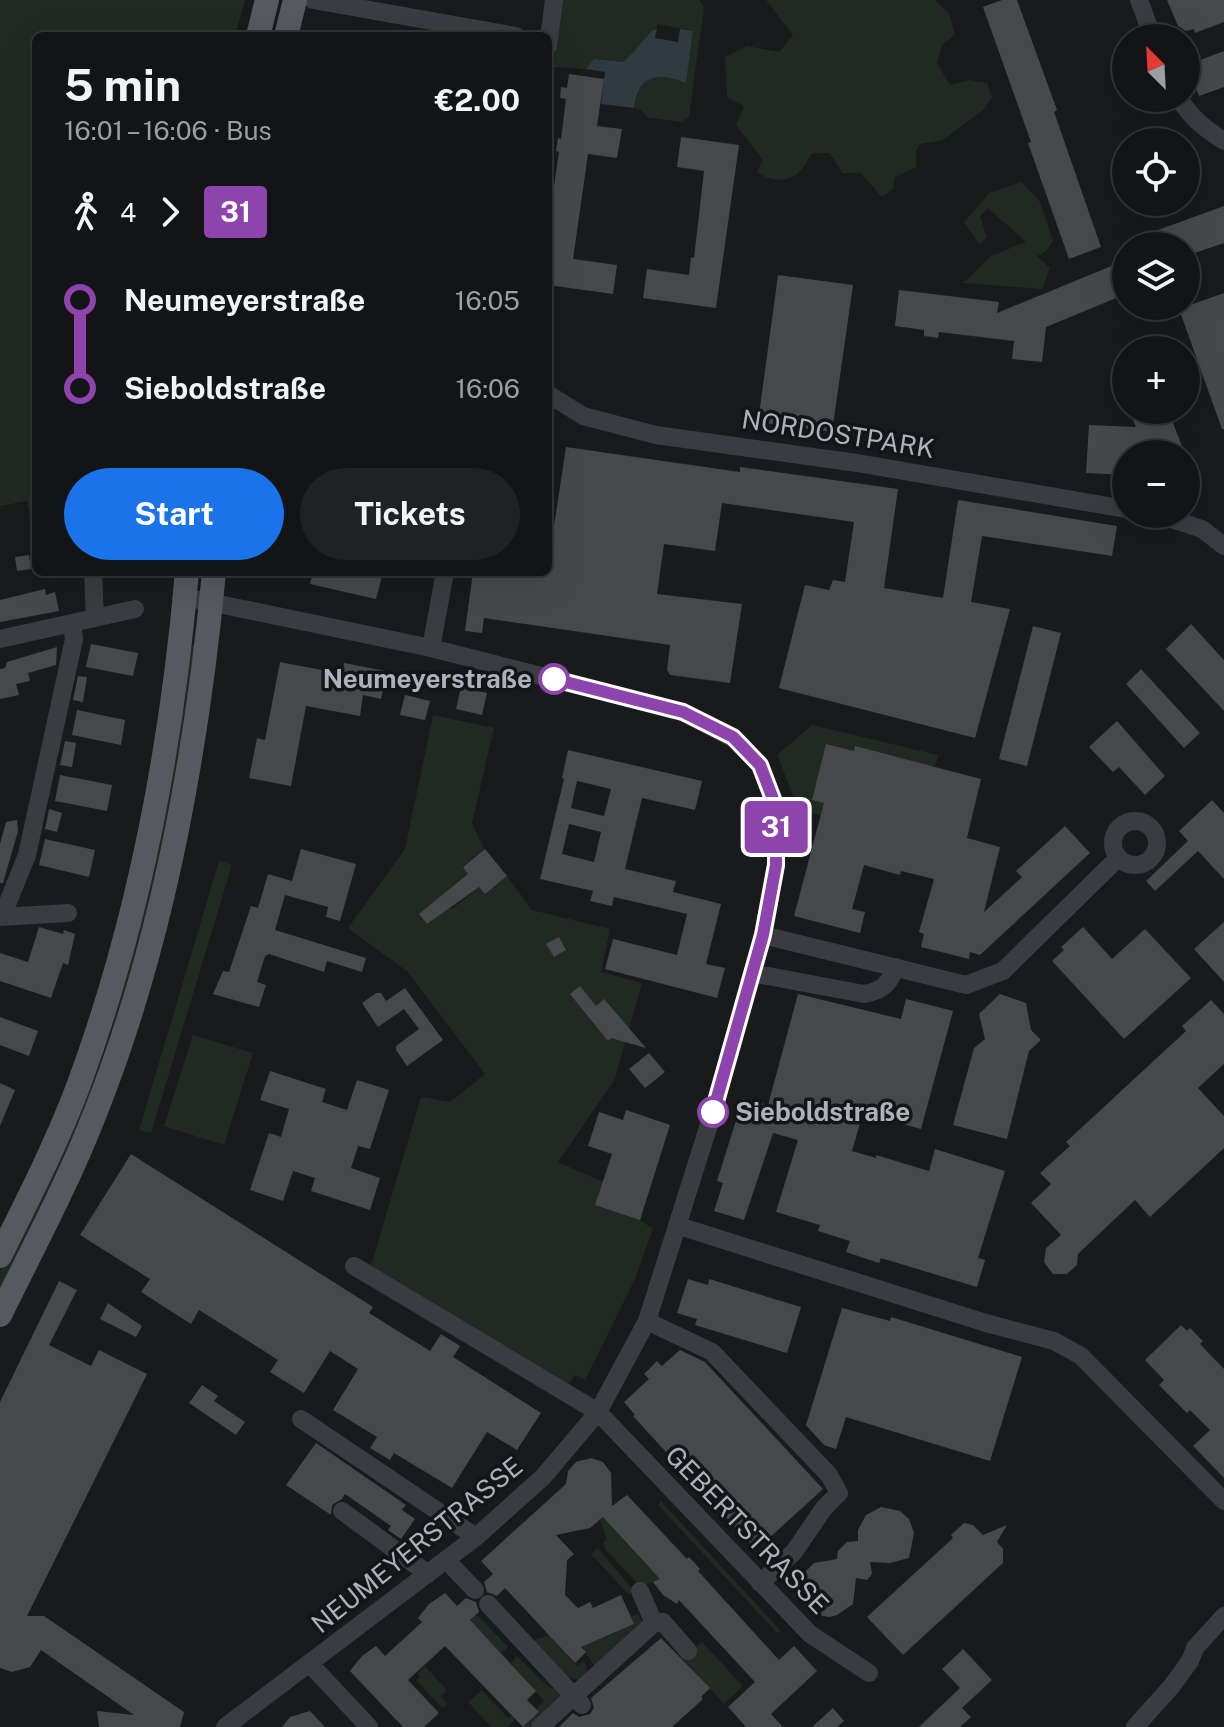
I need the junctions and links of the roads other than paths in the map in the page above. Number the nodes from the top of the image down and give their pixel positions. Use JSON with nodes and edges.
{"nodes":[{"id":1,"x":267,"y":0,"type":"edge"},
{"id":2,"x":295,"y":0,"type":"edge"},
{"id":3,"x":313,"y":0,"type":"edge"},
{"id":4,"x":554,"y":0,"type":"edge"},
{"id":5,"x":1139,"y":0,"type":"edge"},
{"id":6,"x":1148,"y":24,"type":"edge"},
{"id":7,"x":259,"y":32,"type":"edge"},
{"id":8,"x":287,"y":32,"type":"edge"},
{"id":9,"x":493,"y":32,"type":"edge"},
{"id":10,"x":549,"y":32,"type":"edge"},
{"id":11,"x":1188,"y":112,"type":"edge"},
{"id":12,"x":1224,"y":141,"type":"edge"},
{"id":13,"x":552,"y":397,"type":"edge"},
{"id":14,"x":1112,"y":507,"type":"edge"},
{"id":15,"x":1199,"y":528,"type":"edge"},
{"id":16,"x":1224,"y":546,"type":"edge"},
{"id":17,"x":93,"y":576,"type":"edge"},
{"id":18,"x":187,"y":576,"type":"edge"},
{"id":19,"x":214,"y":576,"type":"edge"},
{"id":20,"x":444,"y":576,"type":"edge"},
{"id":21,"x":185,"y":597,"type":"junction"},
{"id":22,"x":211,"y":601,"type":"junction"},
{"id":23,"x":135,"y":609,"type":"dead end"},
{"id":24,"x":95,"y":618,"type":"junction"},
{"id":25,"x":72,"y":624,"type":"junction"},
{"id":26,"x":0,"y":639,"type":"edge"},
{"id":27,"x":431,"y":648,"type":"junction"},
{"id":28,"x":1118,"y":858,"type":"dead end"},
{"id":29,"x":68,"y":913,"type":"dead end"},
{"id":30,"x":1,"y":917,"type":"edge"},
{"id":31,"x":763,"y":935,"type":"junction"},
{"id":32,"x":896,"y":967,"type":"junction"},
{"id":33,"x":752,"y":973,"type":"junction"},
{"id":34,"x":679,"y":1226,"type":"junction"},
{"id":35,"x":0,"y":1256,"type":"edge"},
{"id":36,"x":354,"y":1266,"type":"dead end"},
{"id":37,"x":0,"y":1315,"type":"edge"},
{"id":38,"x":647,"y":1321,"type":"junction"},
{"id":39,"x":598,"y":1412,"type":"junction"},
{"id":40,"x":301,"y":1419,"type":"dead end"},
{"id":41,"x":1224,"y":1501,"type":"edge"},
{"id":42,"x":342,"y":1511,"type":"dead end"},
{"id":43,"x":476,"y":1537,"type":"junction"},
{"id":44,"x":446,"y":1560,"type":"junction"},
{"id":45,"x":428,"y":1574,"type":"junction"},
{"id":46,"x":760,"y":1583,"type":"junction"},
{"id":47,"x":475,"y":1590,"type":"dead end"},
{"id":48,"x":640,"y":1591,"type":"dead end"},
{"id":49,"x":488,"y":1604,"type":"dead end"},
{"id":50,"x":1224,"y":1616,"type":"edge"},
{"id":51,"x":654,"y":1623,"type":"junction"},
{"id":52,"x":688,"y":1651,"type":"dead end"},
{"id":53,"x":310,"y":1664,"type":"junction"},
{"id":54,"x":869,"y":1673,"type":"dead end"},
{"id":55,"x":578,"y":1700,"type":"junction"},
{"id":56,"x":225,"y":1727,"type":"edge"},
{"id":57,"x":369,"y":1727,"type":"edge"},
{"id":58,"x":540,"y":1727,"type":"edge"},
{"id":59,"x":1135,"y":1727,"type":"edge"}],
"edges":[{"from":1,"to":7,"type":"main road"},
{"from":2,"to":8,"type":"main road"},
{"from":3,"to":9,"type":"street"},
{"from":4,"to":10,"type":"street"},
{"from":5,"to":6,"type":"street"},
{"from":11,"to":12,"type":"street"},
{"from":13,"to":14,"type":"street","name":"NORDOSTPARK"},
{"from":15,"to":16,"type":"street"},
{"from":17,"to":24,"type":"street"},
{"from":18,"to":21,"type":"main road"},
{"from":19,"to":22,"type":"main road"},
{"from":20,"to":27,"type":"street"},
{"from":21,"to":22,"type":"street","name":"NEUMEYERSTRASSE"},
{"from":21,"to":35,"type":"main road"},
{"from":22,"to":27,"type":"street","name":"NEUMEYERSTRASSE"},
{"from":22,"to":37,"type":"main road"},
{"from":23,"to":24,"type":"street"},
{"from":24,"to":25,"type":"street"},
{"from":25,"to":26,"type":"street"},
{"from":25,"to":30,"type":"street"},
{"from":27,"to":31,"type":"street","name":"NEUMEYERSTRASSE"},
{"from":28,"to":32,"type":"street"},
{"from":29,"to":30,"type":"street"},
{"from":31,"to":32,"type":"street"},
{"from":31,"to":33,"type":"street","name":"NEUMEYERSTRASSE"},
{"from":32,"to":33,"type":"street"},
{"from":33,"to":34,"type":"street","name":"NEUMEYERSTRASSE"},
{"from":34,"to":38,"type":"street","name":"NEUMEYERSTRASSE"},
{"from":34,"to":41,"type":"street"},
{"from":36,"to":39,"type":"street","name":"GEBERTSTRASSE"},
{"from":38,"to":39,"type":"street","name":"NEUMEYERSTRASSE"},
{"from":38,"to":46,"type":"street"},
{"from":39,"to":43,"type":"street","name":"NEUMEYERSTRASSE"},
{"from":39,"to":46,"type":"street","name":"GEBERTSTRASSE"},
{"from":40,"to":43,"type":"street"},
{"from":42,"to":45,"type":"street"},
{"from":43,"to":44,"type":"street","name":"NEUMEYERSTRASSE"},
{"from":44,"to":45,"type":"street","name":"NEUMEYERSTRASSE"},
{"from":44,"to":47,"type":"street"},
{"from":45,"to":53,"type":"street","name":"NEUMEYERSTRASSE"},
{"from":46,"to":54,"type":"street","name":"GEBERTSTRASSE"},
{"from":48,"to":51,"type":"street"},
{"from":49,"to":55,"type":"street"},
{"from":50,"to":59,"type":"street"},
{"from":51,"to":52,"type":"street"},
{"from":51,"to":55,"type":"street"},
{"from":53,"to":56,"type":"street","name":"NEUMEYERSTRASSE"},
{"from":53,"to":57,"type":"street"},
{"from":55,"to":58,"type":"street"}]}
